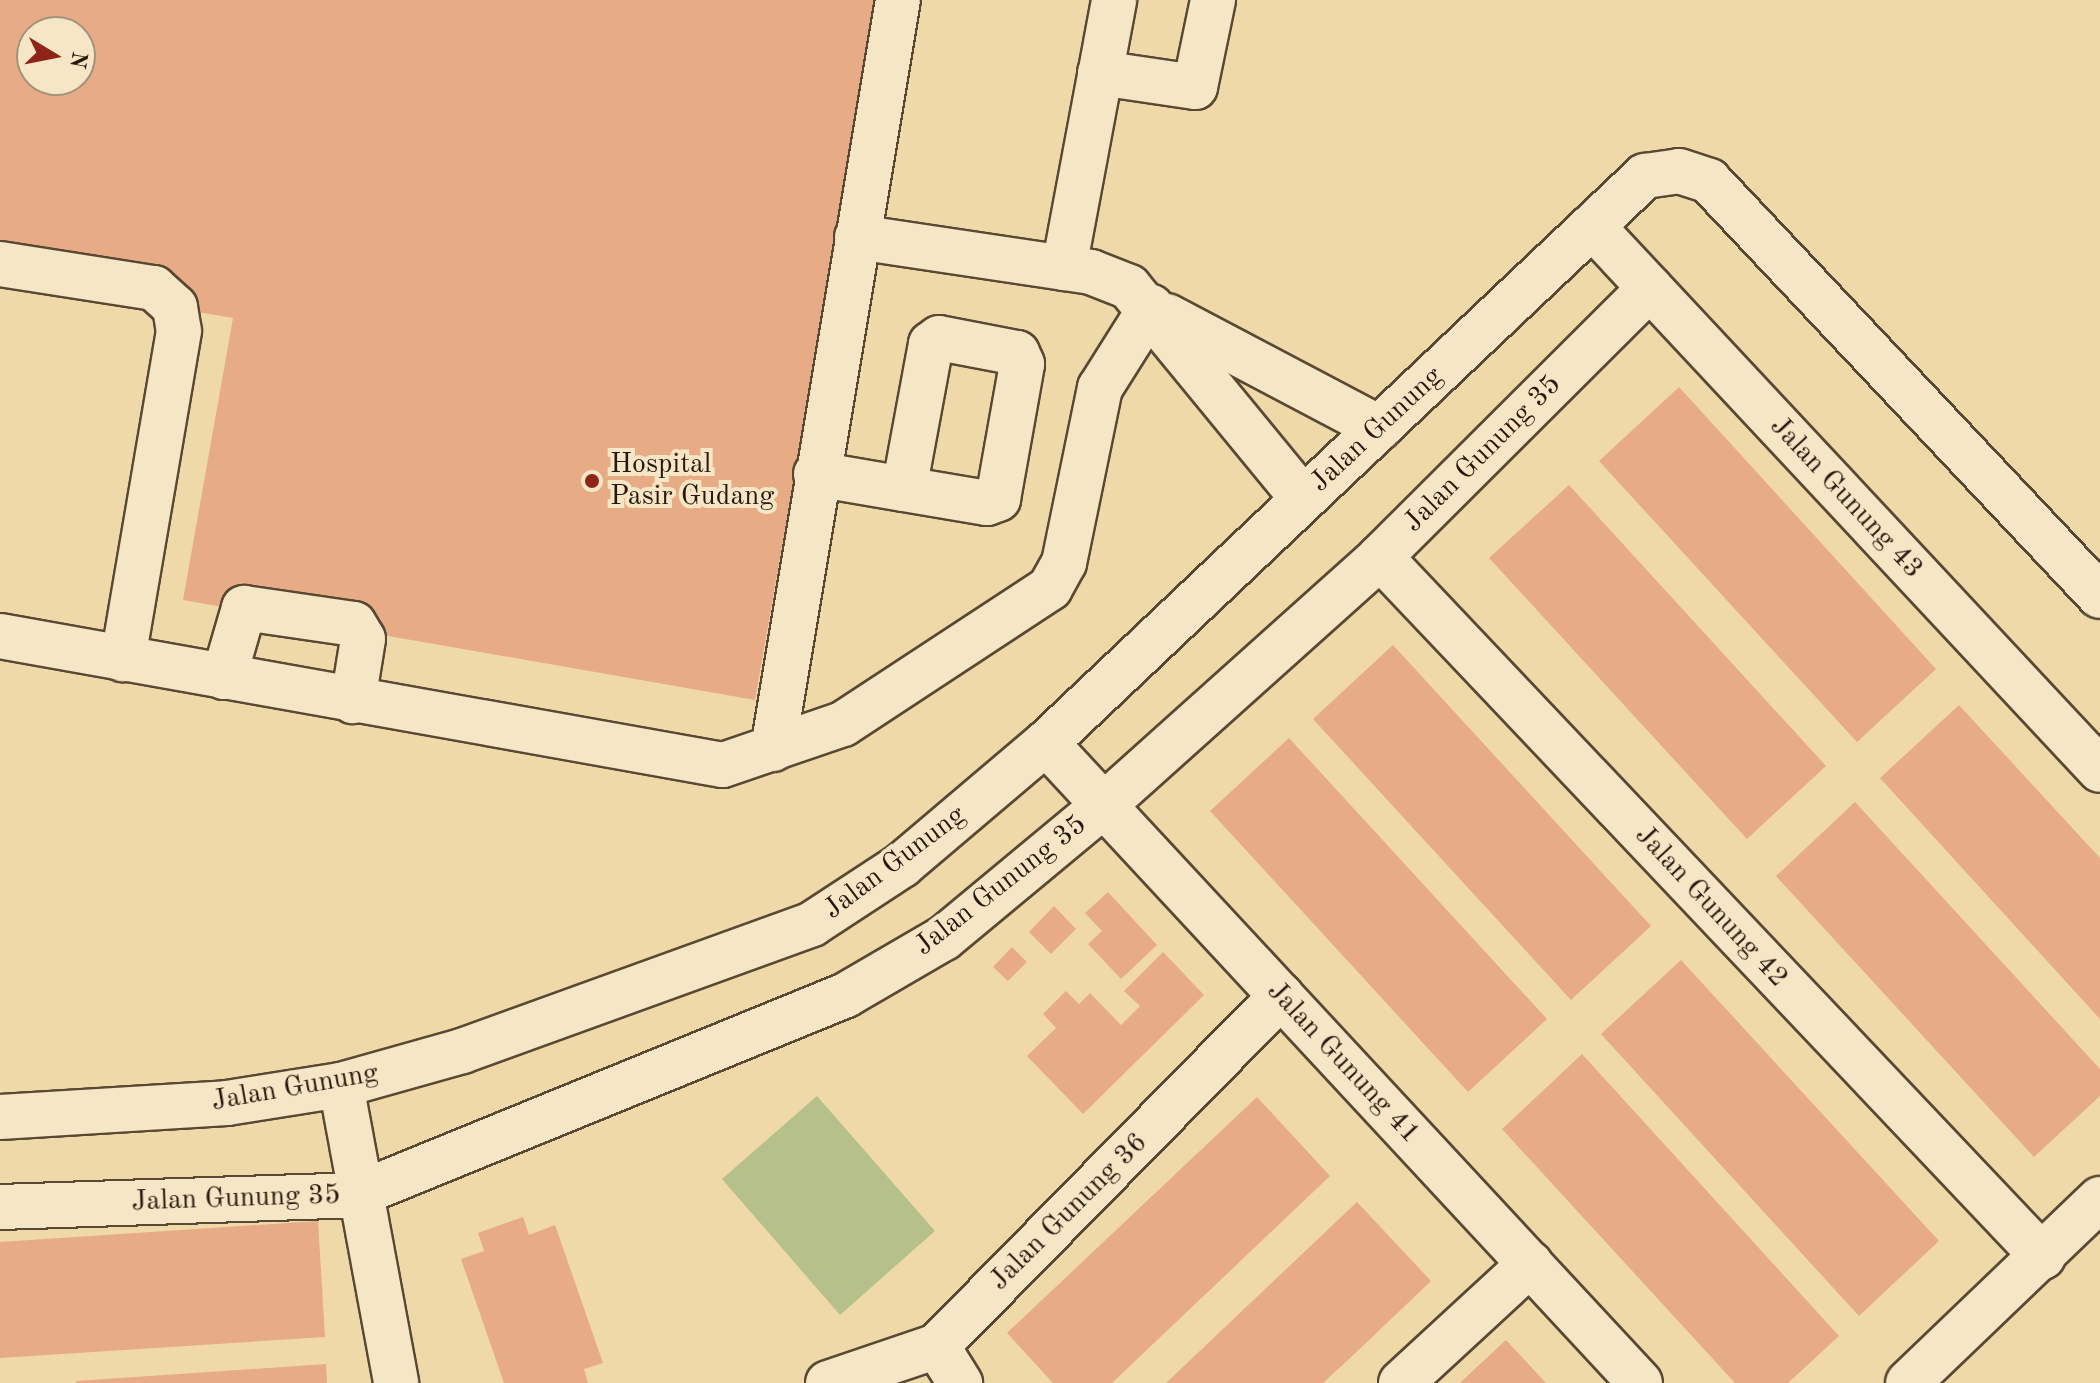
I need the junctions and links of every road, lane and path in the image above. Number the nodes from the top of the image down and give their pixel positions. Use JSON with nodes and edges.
{"nodes":[{"id":1,"x":898,"y":0,"type":"edge"},
{"id":2,"x":1114,"y":0,"type":"edge"},
{"id":3,"x":1213,"y":0,"type":"edge"},
{"id":4,"x":1100,"y":73,"type":"junction"},
{"id":5,"x":1592,"y":226,"type":"junction"},
{"id":6,"x":857,"y":237,"type":"junction"},
{"id":7,"x":0,"y":264,"type":"edge"},
{"id":8,"x":1064,"y":268,"type":"junction"},
{"id":9,"x":1650,"y":288,"type":"junction"},
{"id":10,"x":1151,"y":307,"type":"junction"},
{"id":11,"x":1379,"y":428,"type":"junction"},
{"id":12,"x":816,"y":474,"type":"junction"},
{"id":13,"x":904,"y":489,"type":"dead end"},
{"id":14,"x":1303,"y":499,"type":"junction"},
{"id":15,"x":1380,"y":557,"type":"junction"},
{"id":16,"x":2100,"y":596,"type":"edge"},
{"id":17,"x":0,"y":636,"type":"edge"},
{"id":18,"x":123,"y":659,"type":"junction"},
{"id":19,"x":224,"y":677,"type":"junction"},
{"id":20,"x":353,"y":701,"type":"junction"},
{"id":21,"x":1046,"y":743,"type":"junction"},
{"id":22,"x":773,"y":749,"type":"junction"},
{"id":23,"x":2100,"y":770,"type":"edge"},
{"id":24,"x":1104,"y":805,"type":"junction"},
{"id":25,"x":1281,"y":996,"type":"junction"},
{"id":26,"x":341,"y":1085,"type":"junction"},
{"id":27,"x":0,"y":1117,"type":"edge"},
{"id":28,"x":356,"y":1195,"type":"junction"},
{"id":29,"x":2100,"y":1199,"type":"edge"},
{"id":30,"x":0,"y":1207,"type":"edge"},
{"id":31,"x":2043,"y":1257,"type":"junction"},
{"id":32,"x":1530,"y":1264,"type":"junction"},
{"id":33,"x":937,"y":1346,"type":"junction"},
{"id":34,"x":396,"y":1383,"type":"edge"},
{"id":35,"x":828,"y":1383,"type":"edge"},
{"id":36,"x":960,"y":1383,"type":"edge"},
{"id":37,"x":1401,"y":1383,"type":"edge"},
{"id":38,"x":1640,"y":1383,"type":"edge"},
{"id":39,"x":1908,"y":1383,"type":"edge"}],
"edges":[{"from":1,"to":6,"type":"street"},
{"from":2,"to":4,"type":"street"},
{"from":3,"to":4,"type":"street"},
{"from":4,"to":8,"type":"street"},
{"from":5,"to":9,"type":"street","name":"Jalan Gunung 43"},
{"from":5,"to":11,"type":"street","name":"Jalan Gunung"},
{"from":5,"to":16,"type":"street","name":"Jalan Gunung"},
{"from":6,"to":8,"type":"street"},
{"from":6,"to":12,"type":"street"},
{"from":7,"to":18,"type":"street"},
{"from":8,"to":10,"type":"street"},
{"from":9,"to":15,"type":"street","name":"Jalan Gunung 35"},
{"from":9,"to":23,"type":"street","name":"Jalan Gunung 43"},
{"from":10,"to":11,"type":"street"},
{"from":10,"to":14,"type":"street"},
{"from":10,"to":22,"type":"street"},
{"from":11,"to":14,"type":"street","name":"Jalan Gunung"},
{"from":12,"to":13,"type":"street"},
{"from":12,"to":22,"type":"street"},
{"from":14,"to":21,"type":"street","name":"Jalan Gunung"},
{"from":15,"to":24,"type":"street","name":"Jalan Gunung 35"},
{"from":15,"to":31,"type":"street","name":"Jalan Gunung 42"},
{"from":17,"to":18,"type":"street"},
{"from":18,"to":19,"type":"street"},
{"from":19,"to":20,"type":"street"},
{"from":19,"to":20,"type":"street"},
{"from":20,"to":22,"type":"street"},
{"from":21,"to":24,"type":"street","name":"Jalan Gunung 41"},
{"from":21,"to":26,"type":"street","name":"Jalan Gunung"},
{"from":24,"to":25,"type":"street","name":"Jalan Gunung 41"},
{"from":24,"to":28,"type":"street","name":"Jalan Gunung 35"},
{"from":25,"to":32,"type":"street","name":"Jalan Gunung 41"},
{"from":25,"to":33,"type":"street","name":"Jalan Gunung 36"},
{"from":26,"to":27,"type":"street","name":"Jalan Gunung"},
{"from":26,"to":28,"type":"street"},
{"from":28,"to":30,"type":"street","name":"Jalan Gunung 35"},
{"from":28,"to":34,"type":"street"},
{"from":29,"to":31,"type":"street"},
{"from":31,"to":39,"type":"street"},
{"from":32,"to":37,"type":"street"},
{"from":32,"to":38,"type":"street","name":"Jalan Gunung 41"},
{"from":33,"to":35,"type":"street","name":"Jalan Gunung 36"},
{"from":33,"to":36,"type":"street"}]}
